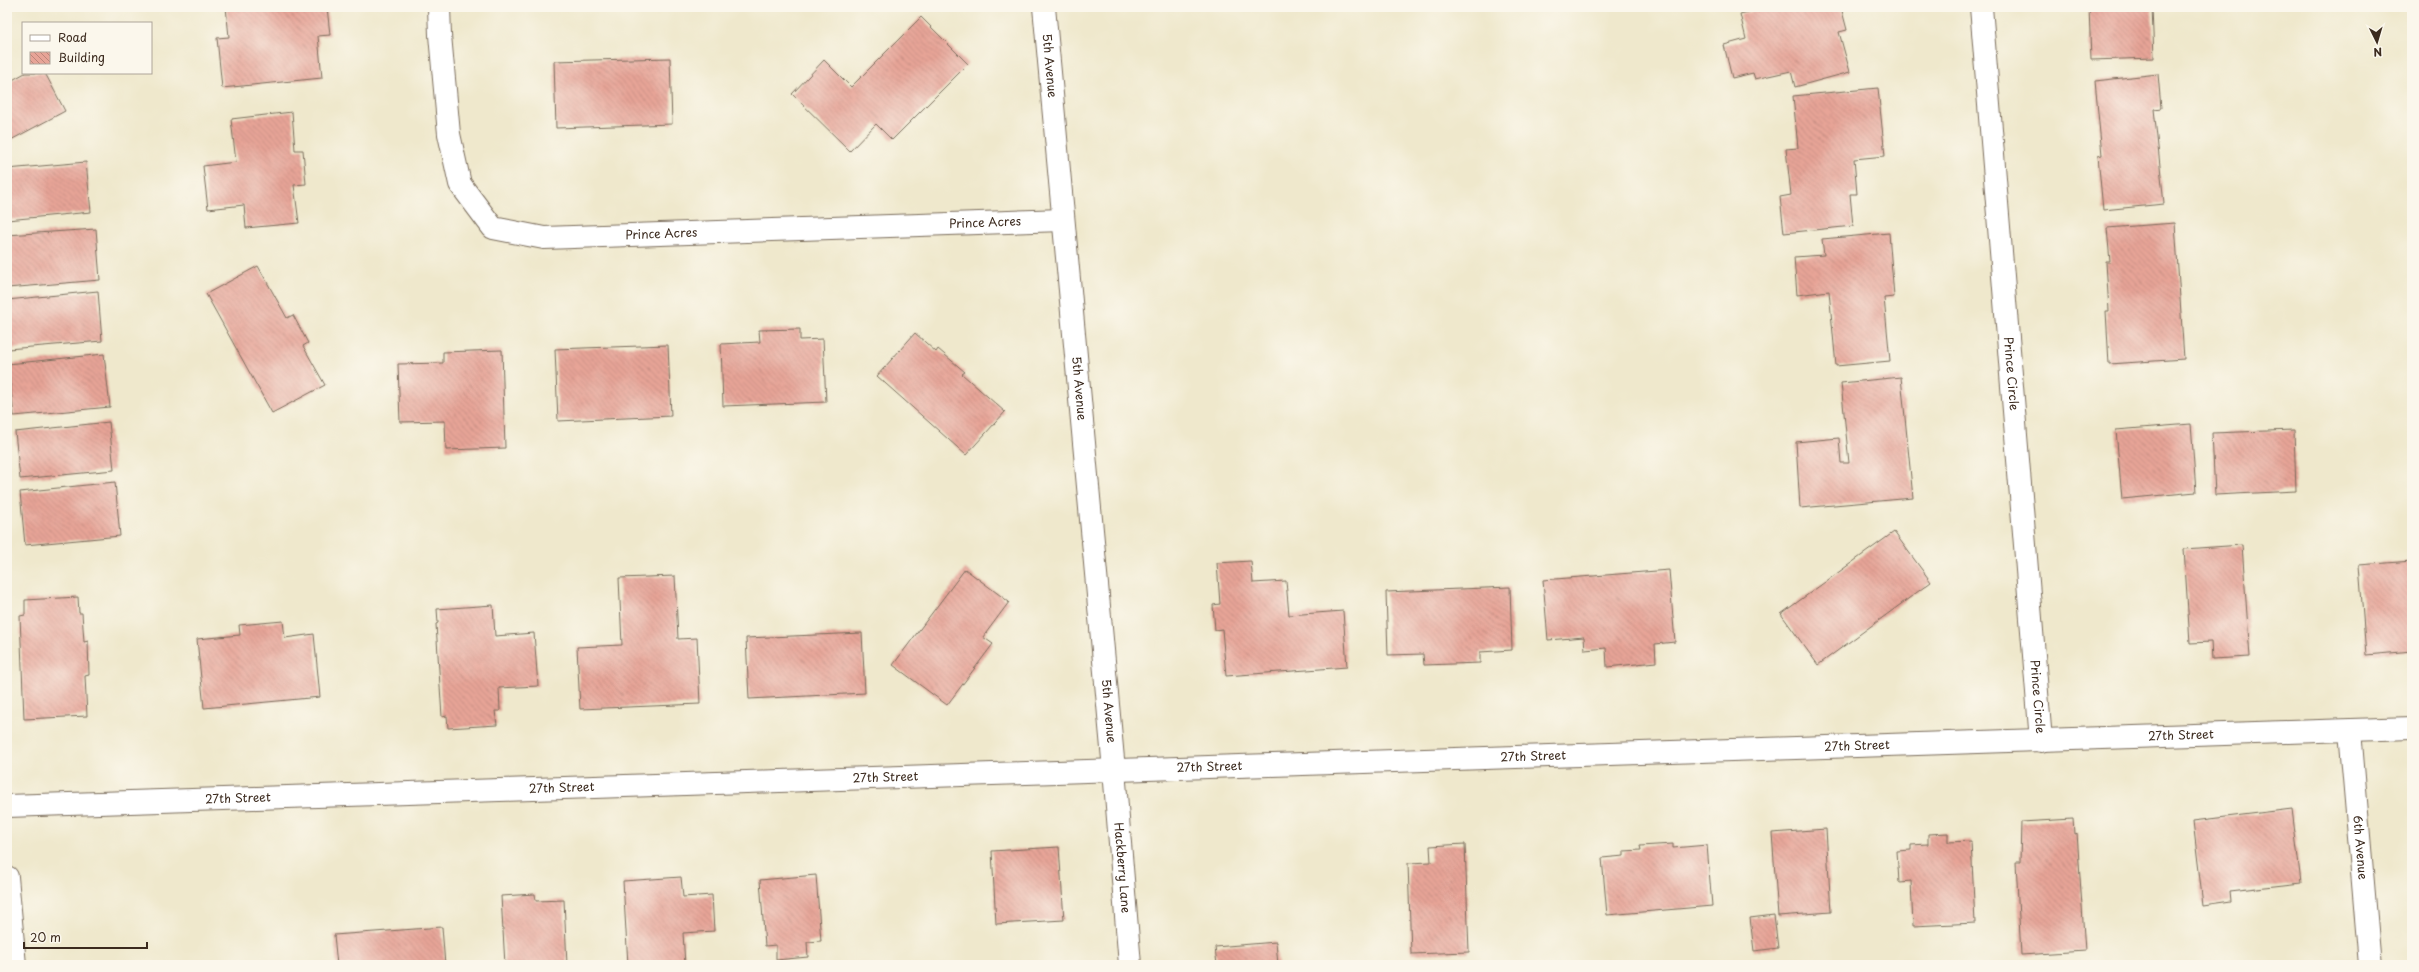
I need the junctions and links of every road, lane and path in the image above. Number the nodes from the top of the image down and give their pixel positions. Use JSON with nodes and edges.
{"nodes":[{"id":1,"x":439,"y":7,"type":"edge"},
{"id":2,"x":1044,"y":7,"type":"edge"},
{"id":3,"x":1981,"y":7,"type":"edge"},
{"id":4,"x":1063,"y":220,"type":"junction"},
{"id":5,"x":2412,"y":728,"type":"edge"},
{"id":6,"x":2350,"y":731,"type":"junction"},
{"id":7,"x":2040,"y":741,"type":"junction"},
{"id":8,"x":1114,"y":770,"type":"junction"},
{"id":9,"x":7,"y":806,"type":"edge"},
{"id":10,"x":7,"y":877,"type":"edge"},
{"id":11,"x":15,"y":965,"type":"edge"},
{"id":12,"x":1130,"y":965,"type":"edge"},
{"id":13,"x":2370,"y":965,"type":"edge"}],
"edges":[{"from":1,"to":4,"type":"street","name":"Prince Acres"},
{"from":2,"to":4,"type":"street","name":"5th Avenue"},
{"from":3,"to":7,"type":"street","name":"Prince Circle"},
{"from":4,"to":8,"type":"street","name":"5th Avenue"},
{"from":5,"to":6,"type":"street","name":"27th Street"},
{"from":6,"to":7,"type":"street","name":"27th Street"},
{"from":6,"to":13,"type":"street","name":"6th Avenue"},
{"from":7,"to":8,"type":"street","name":"27th Street"},
{"from":8,"to":9,"type":"street","name":"27th Street"},
{"from":8,"to":12,"type":"street","name":"Hackberry Lane"},
{"from":10,"to":11,"type":"street"}]}
